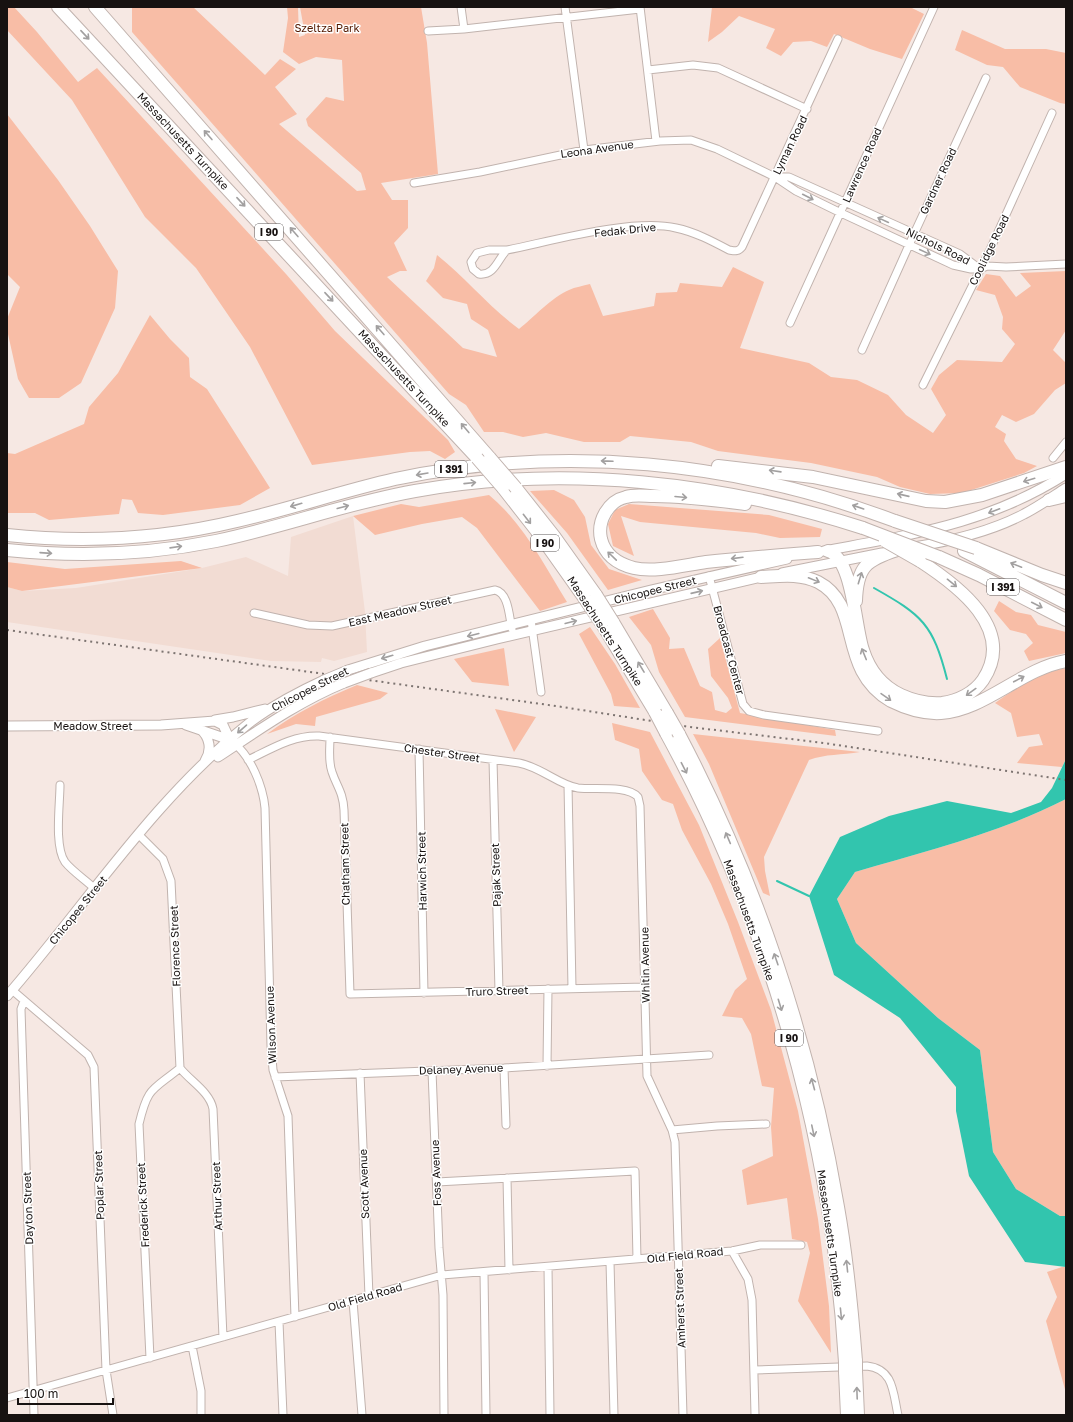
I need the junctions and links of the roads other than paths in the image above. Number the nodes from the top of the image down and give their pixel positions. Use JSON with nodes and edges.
{"nodes":[{"id":1,"x":58,"y":7,"type":"edge"},
{"id":2,"x":95,"y":7,"type":"edge"},
{"id":3,"x":461,"y":7,"type":"edge"},
{"id":4,"x":565,"y":7,"type":"edge"},
{"id":5,"x":934,"y":7,"type":"edge"},
{"id":6,"x":640,"y":8,"type":"edge"},
{"id":7,"x":567,"y":17,"type":"junction"},
{"id":8,"x":464,"y":28,"type":"junction"},
{"id":9,"x":428,"y":31,"type":"dead end"},
{"id":10,"x":838,"y":39,"type":"dead end"},
{"id":11,"x":648,"y":70,"type":"junction"},
{"id":12,"x":986,"y":78,"type":"dead end"},
{"id":13,"x":807,"y":109,"type":"junction"},
{"id":14,"x":1052,"y":113,"type":"dead end"},
{"id":15,"x":656,"y":141,"type":"junction"},
{"id":16,"x":584,"y":150,"type":"junction"},
{"id":17,"x":774,"y":176,"type":"junction"},
{"id":18,"x":414,"y":183,"type":"dead end"},
{"id":19,"x":845,"y":202,"type":"junction"},
{"id":20,"x":840,"y":213,"type":"junction"},
{"id":21,"x":914,"y":234,"type":"junction"},
{"id":22,"x":910,"y":245,"type":"junction"},
{"id":23,"x":507,"y":250,"type":"junction"},
{"id":24,"x":739,"y":250,"type":"joint"},
{"id":25,"x":1066,"y":264,"type":"edge"},
{"id":26,"x":980,"y":269,"type":"junction"},
{"id":27,"x":790,"y":323,"type":"dead end"},
{"id":28,"x":862,"y":350,"type":"dead end"},
{"id":29,"x":923,"y":385,"type":"dead end"},
{"id":30,"x":1066,"y":442,"type":"edge"},
{"id":31,"x":1053,"y":458,"type":"dead end"},
{"id":32,"x":637,"y":462,"type":"junction"},
{"id":33,"x":1066,"y":467,"type":"edge"},
{"id":34,"x":1066,"y":474,"type":"edge"},
{"id":35,"x":1066,"y":488,"type":"edge"},
{"id":36,"x":1066,"y":496,"type":"edge"},
{"id":37,"x":1049,"y":500,"type":"junction"},
{"id":38,"x":806,"y":511,"type":"junction"},
{"id":39,"x":895,"y":521,"type":"junction"},
{"id":40,"x":864,"y":528,"type":"junction"},
{"id":41,"x":7,"y":535,"type":"edge"},
{"id":42,"x":7,"y":550,"type":"edge"},
{"id":43,"x":897,"y":550,"type":"junction"},
{"id":44,"x":823,"y":552,"type":"junction"},
{"id":45,"x":840,"y":561,"type":"junction"},
{"id":46,"x":709,"y":576,"type":"junction"},
{"id":47,"x":761,"y":577,"type":"junction"},
{"id":48,"x":1066,"y":583,"type":"edge"},
{"id":49,"x":712,"y":588,"type":"junction"},
{"id":50,"x":591,"y":597,"type":"junction"},
{"id":51,"x":1066,"y":603,"type":"edge"},
{"id":52,"x":254,"y":613,"type":"dead end"},
{"id":53,"x":856,"y":616,"type":"junction"},
{"id":54,"x":531,"y":620,"type":"junction"},
{"id":55,"x":1066,"y":620,"type":"edge"},
{"id":56,"x":608,"y":623,"type":"junction"},
{"id":57,"x":511,"y":625,"type":"junction"},
{"id":58,"x":533,"y":631,"type":"junction"},
{"id":59,"x":513,"y":635,"type":"junction"},
{"id":60,"x":1066,"y":661,"type":"edge"},
{"id":61,"x":541,"y":692,"type":"dead end"},
{"id":62,"x":281,"y":703,"type":"junction"},
{"id":63,"x":211,"y":720,"type":"junction"},
{"id":64,"x":179,"y":724,"type":"junction"},
{"id":65,"x":7,"y":726,"type":"edge"},
{"id":66,"x":200,"y":729,"type":"junction"},
{"id":67,"x":878,"y":731,"type":"dead end"},
{"id":68,"x":672,"y":734,"type":"junction"},
{"id":69,"x":330,"y":737,"type":"junction"},
{"id":70,"x":233,"y":742,"type":"junction"},
{"id":71,"x":419,"y":749,"type":"junction"},
{"id":72,"x":248,"y":760,"type":"junction"},
{"id":73,"x":493,"y":760,"type":"junction"},
{"id":74,"x":197,"y":771,"type":"junction"},
{"id":75,"x":60,"y":785,"type":"dead end"},
{"id":76,"x":568,"y":785,"type":"junction"},
{"id":77,"x":636,"y":795,"type":"joint"},
{"id":78,"x":138,"y":835,"type":"junction"},
{"id":79,"x":95,"y":889,"type":"junction"},
{"id":80,"x":645,"y":987,"type":"junction"},
{"id":81,"x":572,"y":988,"type":"junction"},
{"id":82,"x":548,"y":989,"type":"junction"},
{"id":83,"x":499,"y":991,"type":"junction"},
{"id":84,"x":9,"y":993,"type":"edge"},
{"id":85,"x":424,"y":993,"type":"junction"},
{"id":86,"x":350,"y":994,"type":"joint"},
{"id":87,"x":24,"y":1001,"type":"junction"},
{"id":88,"x":709,"y":1055,"type":"dead end"},
{"id":89,"x":646,"y":1060,"type":"junction"},
{"id":90,"x":547,"y":1066,"type":"junction"},
{"id":91,"x":180,"y":1068,"type":"junction"},
{"id":92,"x":504,"y":1068,"type":"junction"},
{"id":93,"x":432,"y":1071,"type":"junction"},
{"id":94,"x":360,"y":1073,"type":"junction"},
{"id":95,"x":275,"y":1077,"type":"junction"},
{"id":96,"x":766,"y":1124,"type":"dead end"},
{"id":97,"x":506,"y":1125,"type":"dead end"},
{"id":98,"x":672,"y":1130,"type":"junction"},
{"id":99,"x":507,"y":1178,"type":"junction"},
{"id":100,"x":437,"y":1182,"type":"junction"},
{"id":101,"x":801,"y":1245,"type":"dead end"},
{"id":102,"x":732,"y":1251,"type":"junction"},
{"id":103,"x":678,"y":1256,"type":"junction"},
{"id":104,"x":638,"y":1259,"type":"junction"},
{"id":105,"x":610,"y":1262,"type":"junction"},
{"id":106,"x":548,"y":1267,"type":"junction"},
{"id":107,"x":509,"y":1270,"type":"junction"},
{"id":108,"x":484,"y":1272,"type":"junction"},
{"id":109,"x":442,"y":1275,"type":"junction"},
{"id":110,"x":369,"y":1296,"type":"junction"},
{"id":111,"x":353,"y":1301,"type":"junction"},
{"id":112,"x":295,"y":1317,"type":"junction"},
{"id":113,"x":279,"y":1322,"type":"junction"},
{"id":114,"x":223,"y":1337,"type":"junction"},
{"id":115,"x":192,"y":1346,"type":"junction"},
{"id":116,"x":150,"y":1358,"type":"junction"},
{"id":117,"x":851,"y":1366,"type":"junction"},
{"id":118,"x":106,"y":1370,"type":"junction"},
{"id":119,"x":754,"y":1370,"type":"junction"},
{"id":120,"x":33,"y":1391,"type":"junction"},
{"id":121,"x":7,"y":1398,"type":"edge"},
{"id":122,"x":34,"y":1415,"type":"edge"},
{"id":123,"x":113,"y":1415,"type":"edge"},
{"id":124,"x":201,"y":1415,"type":"edge"},
{"id":125,"x":283,"y":1415,"type":"edge"},
{"id":126,"x":362,"y":1415,"type":"edge"},
{"id":127,"x":444,"y":1415,"type":"edge"},
{"id":128,"x":486,"y":1415,"type":"edge"},
{"id":129,"x":550,"y":1415,"type":"edge"},
{"id":130,"x":614,"y":1415,"type":"edge"},
{"id":131,"x":683,"y":1415,"type":"edge"},
{"id":132,"x":755,"y":1415,"type":"edge"},
{"id":133,"x":847,"y":1415,"type":"edge"},
{"id":134,"x":858,"y":1415,"type":"edge"},
{"id":135,"x":898,"y":1415,"type":"edge"}],
"edges":[{"from":1,"to":50,"type":"highway","name":"Massachusetts Turnpike","number":"I 90","one_way":true,"bridge":true},
{"from":50,"to":2,"type":"highway","name":"Massachusetts Turnpike","number":"I 90","one_way":true,"bridge":true},
{"from":3,"to":8,"type":"street"},
{"from":4,"to":7,"type":"street"},
{"from":5,"to":19,"type":"street","name":"Lawrence Road"},
{"from":6,"to":7,"type":"street"},
{"from":6,"to":11,"type":"street"},
{"from":7,"to":8,"type":"street"},
{"from":7,"to":16,"type":"street"},
{"from":8,"to":9,"type":"street"},
{"from":10,"to":13,"type":"street","name":"Lyman Road"},
{"from":11,"to":13,"type":"street"},
{"from":11,"to":15,"type":"street"},
{"from":12,"to":21,"type":"street","name":"Gardner Road"},
{"from":13,"to":17,"type":"street","name":"Lyman Road"},
{"from":14,"to":26,"type":"street","name":"Coolidge Road"},
{"from":15,"to":16,"type":"street","name":"Leona Avenue"},
{"from":15,"to":17,"type":"street","name":"Leona Avenue"},
{"from":16,"to":18,"type":"street","name":"Leona Avenue"},
{"from":17,"to":19,"type":"street","name":"Nichols Road"},
{"from":17,"to":20,"type":"street","name":"Nichols Road","one_way":true},
{"from":17,"to":24,"type":"street","name":"Lyman Road"},
{"from":19,"to":20,"type":"street","name":"Lawrence Road"},
{"from":21,"to":19,"type":"street","name":"Nichols Road","one_way":true},
{"from":20,"to":22,"type":"street","name":"Nichols Road"},
{"from":20,"to":27,"type":"street","name":"Lawrence Road"},
{"from":21,"to":22,"type":"street","name":"Gardner Road"},
{"from":21,"to":26,"type":"street","name":"Nichols Road"},
{"from":22,"to":26,"type":"street","name":"Nichols Road","one_way":true},
{"from":22,"to":28,"type":"street","name":"Gardner Road"},
{"from":23,"to":23,"type":"street","name":"Fedak Drive"},
{"from":23,"to":24,"type":"street","name":"Fedak Drive"},
{"from":25,"to":26,"type":"street"},
{"from":26,"to":29,"type":"street","name":"Coolidge Road"},
{"from":30,"to":31,"type":"street"},
{"from":33,"to":32,"type":"highway","one_way":true},
{"from":39,"to":32,"type":"highway","number":"I 391","one_way":true},
{"from":32,"to":41,"type":"highway","number":"I 391","one_way":true},
{"from":34,"to":44,"type":"main road","name":"Chicopee Street","one_way":true},
{"from":35,"to":37,"type":"main road","name":"Chicopee Street"},
{"from":36,"to":37,"type":"highway"},
{"from":37,"to":43,"type":"main road","name":"Chicopee Street"},
{"from":38,"to":40,"type":"highway","number":"I 391"},
{"from":42,"to":38,"type":"highway","number":"I 391","one_way":true},
{"from":44,"to":38,"type":"highway","one_way":true},
{"from":48,"to":39,"type":"highway","one_way":true,"bridge":true},
{"from":39,"to":51,"type":"highway","number":"I 391","bridge":true},
{"from":40,"to":53,"type":"highway","one_way":true,"bridge":true},
{"from":40,"to":55,"type":"highway","number":"I 391","one_way":true,"bridge":true},
{"from":43,"to":45,"type":"main road","name":"Chicopee Street"},
{"from":53,"to":43,"type":"highway","one_way":true},
{"from":44,"to":45,"type":"highway"},
{"from":44,"to":46,"type":"main road","name":"Chicopee Street"},
{"from":45,"to":47,"type":"main road","name":"Chicopee Street"},
{"from":45,"to":53,"type":"highway"},
{"from":46,"to":49,"type":"street","name":"Broadcast Center"},
{"from":46,"to":54,"type":"main road","name":"Chicopee Street"},
{"from":47,"to":49,"type":"main road","name":"Chicopee Street"},
{"from":47,"to":60,"type":"highway","one_way":true},
{"from":58,"to":49,"type":"main road","name":"Chicopee Street","one_way":true},
{"from":49,"to":67,"type":"street","name":"Broadcast Center"},
{"from":50,"to":56,"type":"highway","name":"Massachusetts Turnpike","number":"I 90","bridge":true},
{"from":52,"to":57,"type":"street","name":"East Meadow Street"},
{"from":54,"to":57,"type":"main road","name":"Chicopee Street"},
{"from":54,"to":58,"type":"street"},
{"from":56,"to":68,"type":"highway","name":"Massachusetts Turnpike","number":"I 90","bridge":true},
{"from":68,"to":56,"type":"highway","name":"Massachusetts Turnpike","number":"I 90","one_way":true,"bridge":true},
{"from":57,"to":59,"type":"street","name":"East Meadow Street"},
{"from":57,"to":62,"type":"main road","name":"Chicopee Street","one_way":true,"bridge":true},
{"from":58,"to":59,"type":"main road","name":"Chicopee Street"},
{"from":58,"to":61,"type":"street"},
{"from":59,"to":70,"type":"main road","name":"Chicopee Street","bridge":true},
{"from":62,"to":63,"type":"main road","name":"Meadow Street"},
{"from":62,"to":70,"type":"main road","name":"Chicopee Street","one_way":true},
{"from":63,"to":64,"type":"main road","name":"Meadow Street"},
{"from":63,"to":70,"type":"main road"},
{"from":64,"to":65,"type":"main road","name":"Meadow Street"},
{"from":64,"to":66,"type":"main road","name":"Meadow Street"},
{"from":66,"to":70,"type":"main road","name":"Meadow Street"},
{"from":66,"to":74,"type":"main road"},
{"from":68,"to":117,"type":"highway","name":"Massachusetts Turnpike","number":"I 90"},
{"from":69,"to":71,"type":"street","name":"Chester Street"},
{"from":69,"to":72,"type":"street","name":"Chester Street"},
{"from":69,"to":86,"type":"street","name":"Chatham Street"},
{"from":70,"to":72,"type":"street","name":"Wilson Avenue"},
{"from":70,"to":74,"type":"main road","name":"Chicopee Street"},
{"from":71,"to":73,"type":"street","name":"Chester Street"},
{"from":71,"to":85,"type":"street","name":"Harwich Street"},
{"from":72,"to":95,"type":"street","name":"Wilson Avenue"},
{"from":73,"to":76,"type":"street","name":"Chester Street"},
{"from":73,"to":83,"type":"street","name":"Pajak Street"},
{"from":74,"to":78,"type":"main road","name":"Chicopee Street"},
{"from":75,"to":79,"type":"street"},
{"from":76,"to":77,"type":"street","name":"Chester Street"},
{"from":76,"to":81,"type":"street"},
{"from":77,"to":80,"type":"street","name":"Whitin Avenue"},
{"from":78,"to":79,"type":"main road","name":"Chicopee Street"},
{"from":78,"to":91,"type":"street","name":"Florence Street"},
{"from":79,"to":84,"type":"main road","name":"Chicopee Street"},
{"from":80,"to":81,"type":"street","name":"Truro Street"},
{"from":80,"to":89,"type":"street","name":"Whitin Avenue"},
{"from":81,"to":82,"type":"street","name":"Truro Street"},
{"from":82,"to":83,"type":"street","name":"Truro Street"},
{"from":82,"to":90,"type":"street"},
{"from":83,"to":85,"type":"street","name":"Truro Street"},
{"from":84,"to":87,"type":"street","name":"Poplar Street"},
{"from":85,"to":86,"type":"street","name":"Truro Street"},
{"from":87,"to":118,"type":"street","name":"Poplar Street"},
{"from":87,"to":120,"type":"street","name":"Dayton Street"},
{"from":88,"to":89,"type":"street","name":"Delaney Avenue"},
{"from":89,"to":90,"type":"street","name":"Delaney Avenue"},
{"from":89,"to":98,"type":"street","name":"Whitin Avenue"},
{"from":90,"to":92,"type":"street","name":"Delaney Avenue"},
{"from":91,"to":114,"type":"street","name":"Arthur Street"},
{"from":91,"to":116,"type":"street","name":"Frederick Street"},
{"from":92,"to":93,"type":"street","name":"Delaney Avenue"},
{"from":92,"to":97,"type":"street"},
{"from":93,"to":94,"type":"street","name":"Delaney Avenue"},
{"from":93,"to":100,"type":"street","name":"Foss Avenue"},
{"from":94,"to":95,"type":"street","name":"Delaney Avenue"},
{"from":94,"to":110,"type":"street","name":"Scott Avenue"},
{"from":95,"to":112,"type":"street","name":"Wilson Avenue"},
{"from":96,"to":98,"type":"street"},
{"from":98,"to":103,"type":"street","name":"Amherst Street"},
{"from":99,"to":100,"type":"street"},
{"from":99,"to":104,"type":"street"},
{"from":99,"to":107,"type":"street"},
{"from":100,"to":109,"type":"street","name":"Foss Avenue"},
{"from":101,"to":102,"type":"street","name":"Old Field Road"},
{"from":102,"to":103,"type":"street","name":"Old Field Road"},
{"from":102,"to":119,"type":"street"},
{"from":103,"to":104,"type":"street","name":"Old Field Road"},
{"from":103,"to":131,"type":"street","name":"Amherst Street"},
{"from":104,"to":105,"type":"street","name":"Old Field Road"},
{"from":105,"to":106,"type":"street","name":"Old Field Road"},
{"from":105,"to":130,"type":"street"},
{"from":106,"to":107,"type":"street","name":"Old Field Road"},
{"from":106,"to":129,"type":"street"},
{"from":107,"to":108,"type":"street","name":"Old Field Road"},
{"from":108,"to":109,"type":"street","name":"Old Field Road"},
{"from":108,"to":128,"type":"street"},
{"from":109,"to":110,"type":"street","name":"Old Field Road"},
{"from":109,"to":127,"type":"street","name":"Foss Avenue"},
{"from":110,"to":111,"type":"street","name":"Old Field Road"},
{"from":111,"to":112,"type":"street","name":"Old Field Road"},
{"from":111,"to":126,"type":"street"},
{"from":112,"to":113,"type":"street","name":"Old Field Road"},
{"from":113,"to":114,"type":"street","name":"Old Field Road"},
{"from":113,"to":125,"type":"street"},
{"from":114,"to":115,"type":"street","name":"Old Field Road"},
{"from":115,"to":116,"type":"street","name":"Old Field Road"},
{"from":115,"to":124,"type":"street"},
{"from":116,"to":118,"type":"street","name":"Old Field Road"},
{"from":117,"to":133,"type":"highway","name":"Massachusetts Turnpike","number":"I 90"},
{"from":134,"to":117,"type":"highway","name":"Massachusetts Turnpike","number":"I 90","one_way":true},
{"from":118,"to":120,"type":"street","name":"Old Field Road"},
{"from":118,"to":123,"type":"street","name":"Poplar Street"},
{"from":119,"to":132,"type":"street"},
{"from":119,"to":135,"type":"street"},
{"from":120,"to":121,"type":"street","name":"Old Field Road"},
{"from":120,"to":122,"type":"street","name":"Dayton Street"}]}
